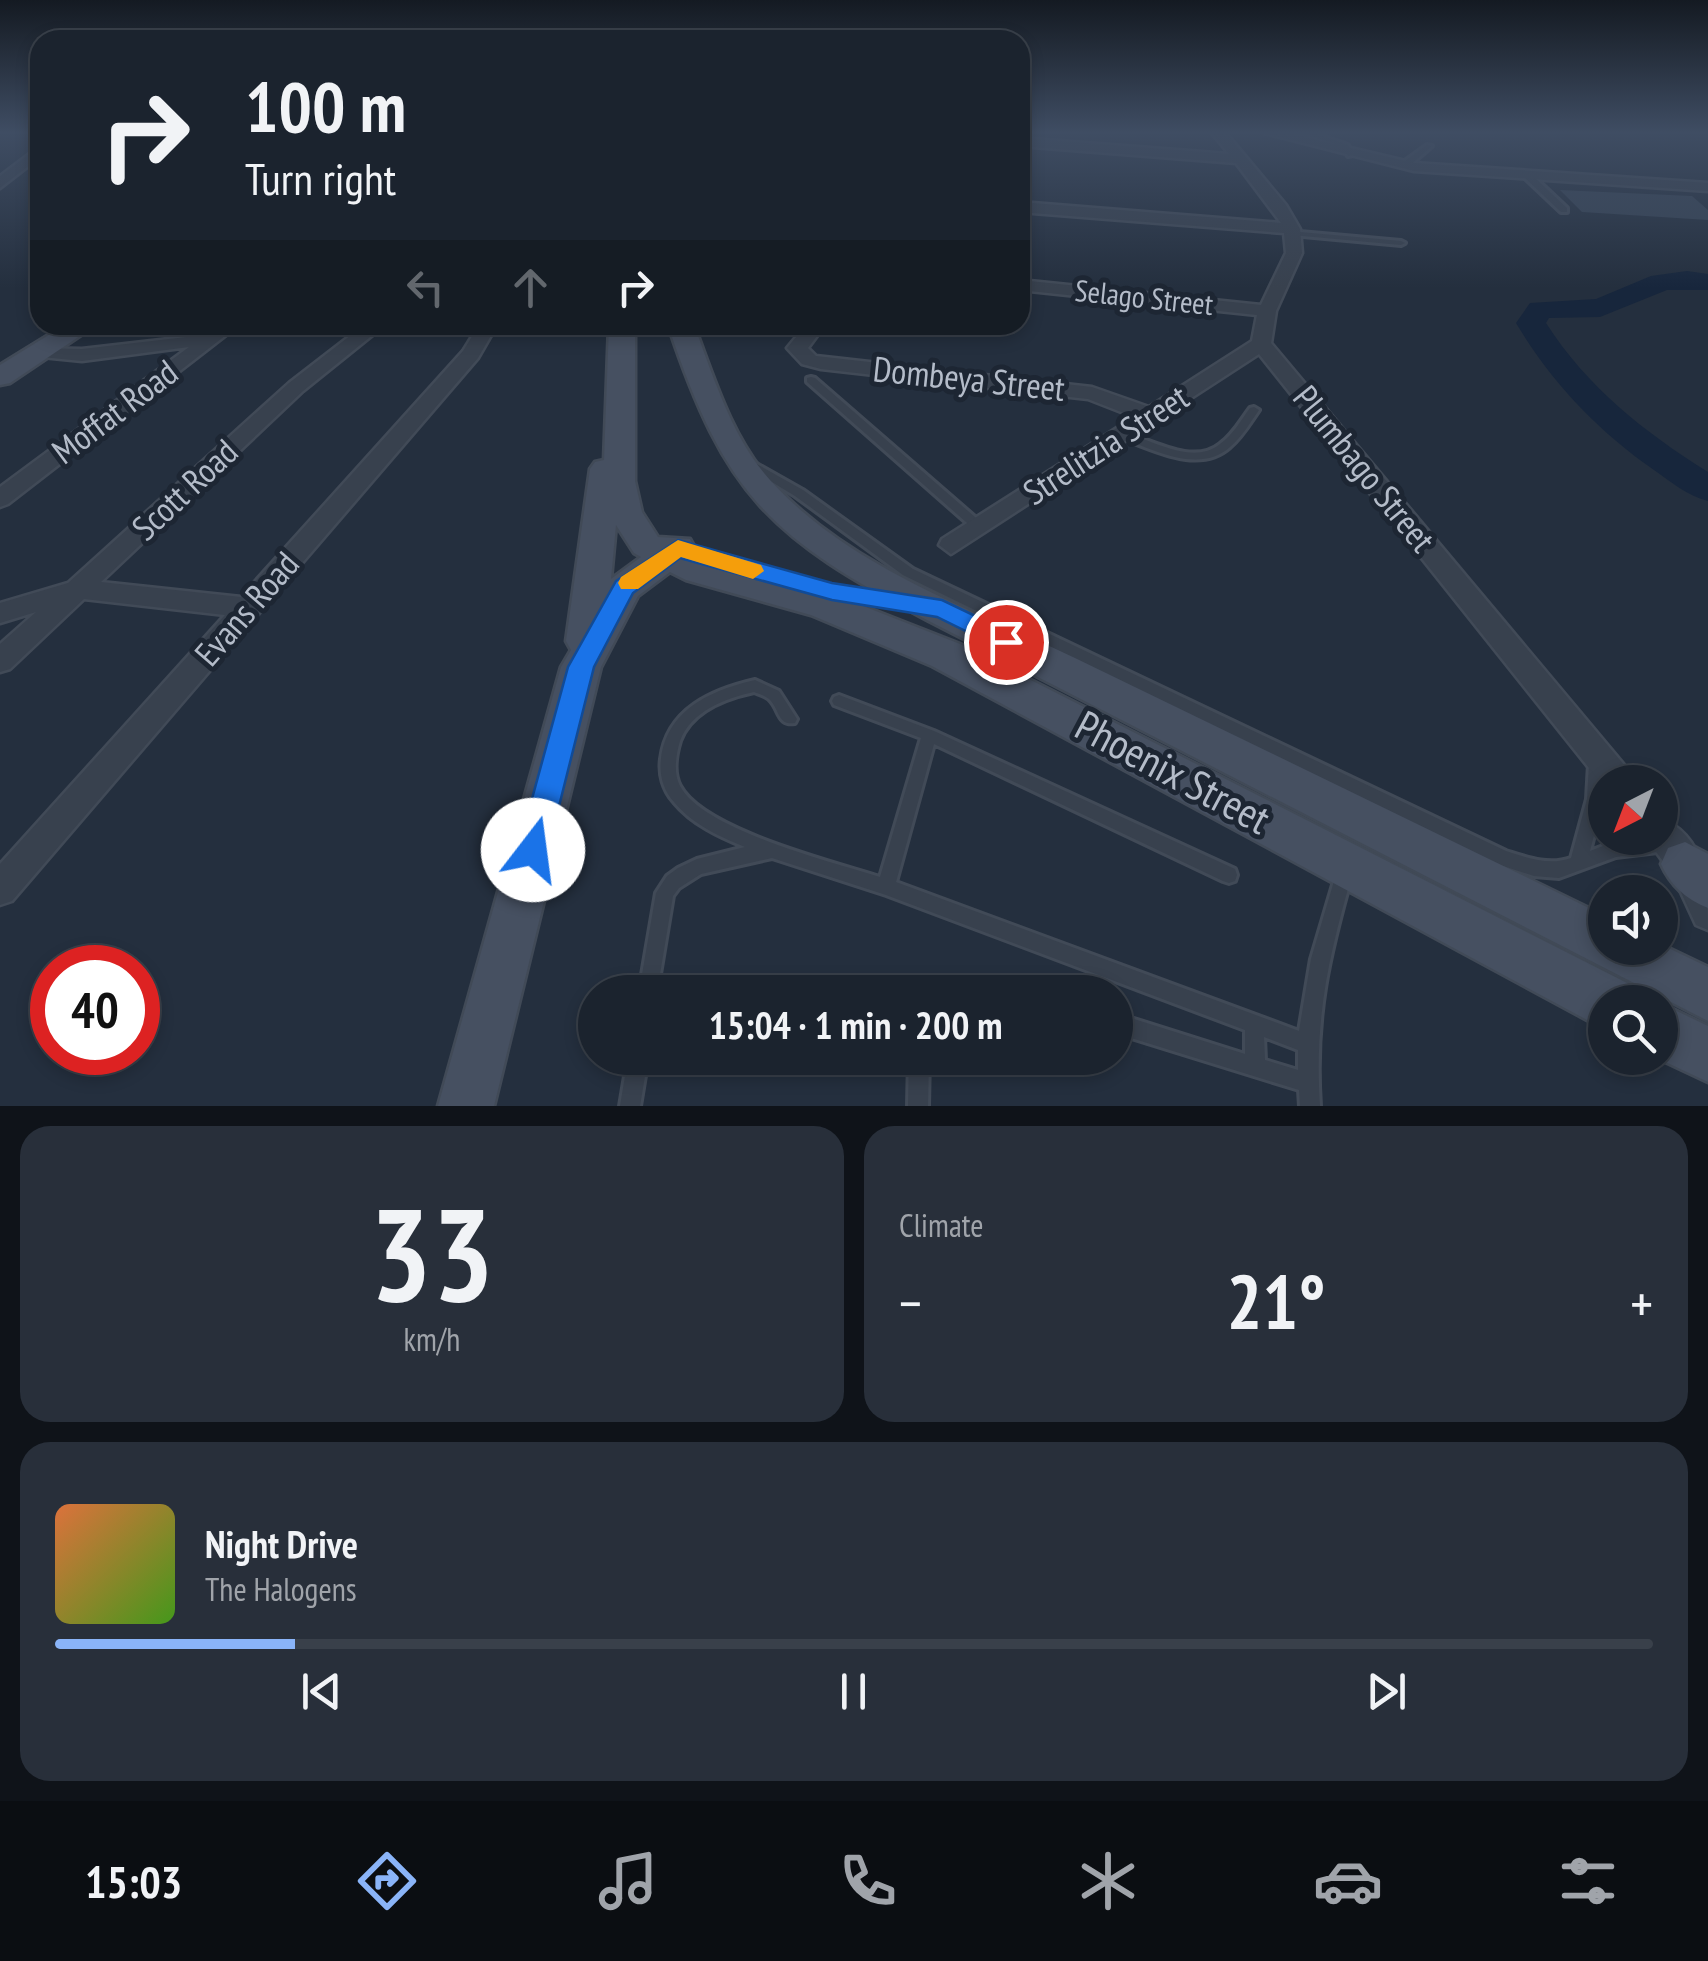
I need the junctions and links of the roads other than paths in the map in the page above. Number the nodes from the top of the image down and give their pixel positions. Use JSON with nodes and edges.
{"nodes":[{"id":1,"x":1261,"y":185,"type":"edge"},
{"id":2,"x":1537,"y":185,"type":"edge"},
{"id":3,"x":1680,"y":185,"type":"edge"},
{"id":4,"x":1708,"y":186,"type":"edge"},
{"id":5,"x":1030,"y":208,"type":"edge"},
{"id":6,"x":1564,"y":210,"type":"dead end"},
{"id":7,"x":1292,"y":231,"type":"junction"},
{"id":8,"x":1401,"y":243,"type":"dead end"},
{"id":9,"x":1030,"y":287,"type":"edge"},
{"id":10,"x":1267,"y":311,"type":"junction"},
{"id":11,"x":67,"y":335,"type":"edge"},
{"id":12,"x":217,"y":335,"type":"edge"},
{"id":13,"x":363,"y":335,"type":"edge"},
{"id":14,"x":482,"y":335,"type":"edge"},
{"id":15,"x":622,"y":335,"type":"edge"},
{"id":16,"x":645,"y":335,"type":"edge"},
{"id":17,"x":684,"y":335,"type":"edge"},
{"id":18,"x":808,"y":335,"type":"edge"},
{"id":19,"x":209,"y":341,"type":"junction"},
{"id":20,"x":1262,"y":344,"type":"junction"},
{"id":21,"x":39,"y":352,"type":"junction"},
{"id":22,"x":621,"y":371,"type":"junction"},
{"id":23,"x":0,"y":376,"type":"edge"},
{"id":24,"x":811,"y":380,"type":"dead end"},
{"id":25,"x":1254,"y":410,"type":"dead end"},
{"id":26,"x":1152,"y":416,"type":"junction"},
{"id":27,"x":1123,"y":435,"type":"junction"},
{"id":28,"x":739,"y":460,"type":"junction"},
{"id":29,"x":0,"y":499,"type":"edge"},
{"id":30,"x":980,"y":527,"type":"junction"},
{"id":31,"x":951,"y":545,"type":"dead end"},
{"id":32,"x":671,"y":552,"type":"junction"},
{"id":33,"x":78,"y":589,"type":"junction"},
{"id":34,"x":248,"y":608,"type":"junction"},
{"id":35,"x":942,"y":609,"type":"junction"},
{"id":36,"x":0,"y":613,"type":"edge"},
{"id":37,"x":0,"y":661,"type":"edge"},
{"id":38,"x":581,"y":667,"type":"junction"},
{"id":39,"x":839,"y":701,"type":"dead end"},
{"id":40,"x":790,"y":718,"type":"dead end"},
{"id":41,"x":929,"y":736,"type":"junction"},
{"id":42,"x":1597,"y":756,"type":"junction"},
{"id":43,"x":1605,"y":765,"type":"edge"},
{"id":44,"x":1356,"y":843,"type":"junction"},
{"id":45,"x":775,"y":849,"type":"junction"},
{"id":46,"x":1680,"y":856,"type":"edge"},
{"id":47,"x":1578,"y":864,"type":"junction"},
{"id":48,"x":1230,"y":875,"type":"dead end"},
{"id":49,"x":886,"y":887,"type":"junction"},
{"id":50,"x":0,"y":889,"type":"edge"},
{"id":51,"x":1708,"y":913,"type":"edge"},
{"id":52,"x":1588,"y":935,"type":"edge"},
{"id":53,"x":1649,"y":965,"type":"edge"},
{"id":54,"x":651,"y":975,"type":"edge"},
{"id":55,"x":1588,"y":989,"type":"edge"},
{"id":56,"x":1708,"y":995,"type":"edge"},
{"id":57,"x":1254,"y":1024,"type":"junction"},
{"id":58,"x":1133,"y":1029,"type":"edge"},
{"id":59,"x":1678,"y":1039,"type":"edge"},
{"id":60,"x":1306,"y":1043,"type":"junction"},
{"id":61,"x":1708,"y":1054,"type":"edge"},
{"id":62,"x":1255,"y":1066,"type":"junction"},
{"id":63,"x":635,"y":1075,"type":"edge"},
{"id":64,"x":918,"y":1075,"type":"edge"},
{"id":65,"x":1308,"y":1083,"type":"junction"},
{"id":66,"x":466,"y":1106,"type":"edge"},
{"id":67,"x":630,"y":1106,"type":"edge"},
{"id":68,"x":918,"y":1106,"type":"edge"},
{"id":69,"x":1310,"y":1106,"type":"edge"}],
"edges":[{"from":1,"to":7,"type":"street"},
{"from":2,"to":6,"type":"lane"},
{"from":3,"to":4,"type":"street"},
{"from":5,"to":7,"type":"street"},
{"from":7,"to":8,"type":"lane"},
{"from":7,"to":10,"type":"street"},
{"from":9,"to":10,"type":"street","name":"Selago Street"},
{"from":10,"to":20,"type":"street"},
{"from":11,"to":21,"type":"main road"},
{"from":12,"to":19,"type":"street","name":"Moffat Road"},
{"from":13,"to":33,"type":"street","name":"Scott Road"},
{"from":14,"to":34,"type":"street","name":"Evans Road"},
{"from":15,"to":22,"type":"main road"},
{"from":16,"to":32,"type":"main road"},
{"from":17,"to":28,"type":"main road","name":"Phoenix Street"},
{"from":18,"to":26,"type":"street","name":"Dombeya Street"},
{"from":19,"to":21,"type":"street"},
{"from":19,"to":29,"type":"street","name":"Moffat Road"},
{"from":20,"to":26,"type":"street","name":"Strelitzia Street"},
{"from":20,"to":42,"type":"street","name":"Plumbago Street"},
{"from":21,"to":23,"type":"main road"},
{"from":22,"to":32,"type":"main road","name":"Phoenix Street"},
{"from":22,"to":38,"type":"main road"},
{"from":24,"to":30,"type":"lane"},
{"from":25,"to":27,"type":"lane"},
{"from":26,"to":27,"type":"street","name":"Strelitzia Street"},
{"from":27,"to":30,"type":"street","name":"Strelitzia Street"},
{"from":28,"to":35,"type":"main road","name":"Phoenix Street"},
{"from":28,"to":47,"type":"lane"},
{"from":30,"to":31,"type":"street","name":"Strelitzia Street"},
{"from":32,"to":35,"type":"main road"},
{"from":32,"to":38,"type":"main road"},
{"from":32,"to":44,"type":"main road","name":"Phoenix Street"},
{"from":33,"to":34,"type":"street"},
{"from":33,"to":36,"type":"street"},
{"from":33,"to":37,"type":"street","name":"Scott Road"},
{"from":34,"to":50,"type":"street","name":"Evans Road"},
{"from":35,"to":44,"type":"main road","name":"Phoenix Street"},
{"from":38,"to":66,"type":"main road"},
{"from":39,"to":41,"type":"lane"},
{"from":40,"to":45,"type":"lane"},
{"from":41,"to":48,"type":"lane"},
{"from":41,"to":49,"type":"lane"},
{"from":42,"to":43,"type":"street","name":"Plumbago Street"},
{"from":42,"to":47,"type":"lane"},
{"from":44,"to":52,"type":"main road","name":"Phoenix Street"},
{"from":44,"to":55,"type":"main road","name":"Phoenix Street"},
{"from":44,"to":60,"type":"lane"},
{"from":45,"to":49,"type":"lane"},
{"from":45,"to":54,"type":"lane"},
{"from":46,"to":47,"type":"lane"},
{"from":46,"to":51,"type":"street"},
{"from":49,"to":57,"type":"lane"},
{"from":53,"to":56,"type":"main road"},
{"from":57,"to":60,"type":"lane"},
{"from":57,"to":62,"type":"lane"},
{"from":58,"to":62,"type":"lane"},
{"from":59,"to":61,"type":"main road"},
{"from":60,"to":65,"type":"lane"},
{"from":62,"to":65,"type":"lane"},
{"from":63,"to":67,"type":"lane"},
{"from":64,"to":68,"type":"lane"},
{"from":65,"to":69,"type":"lane"}]}
